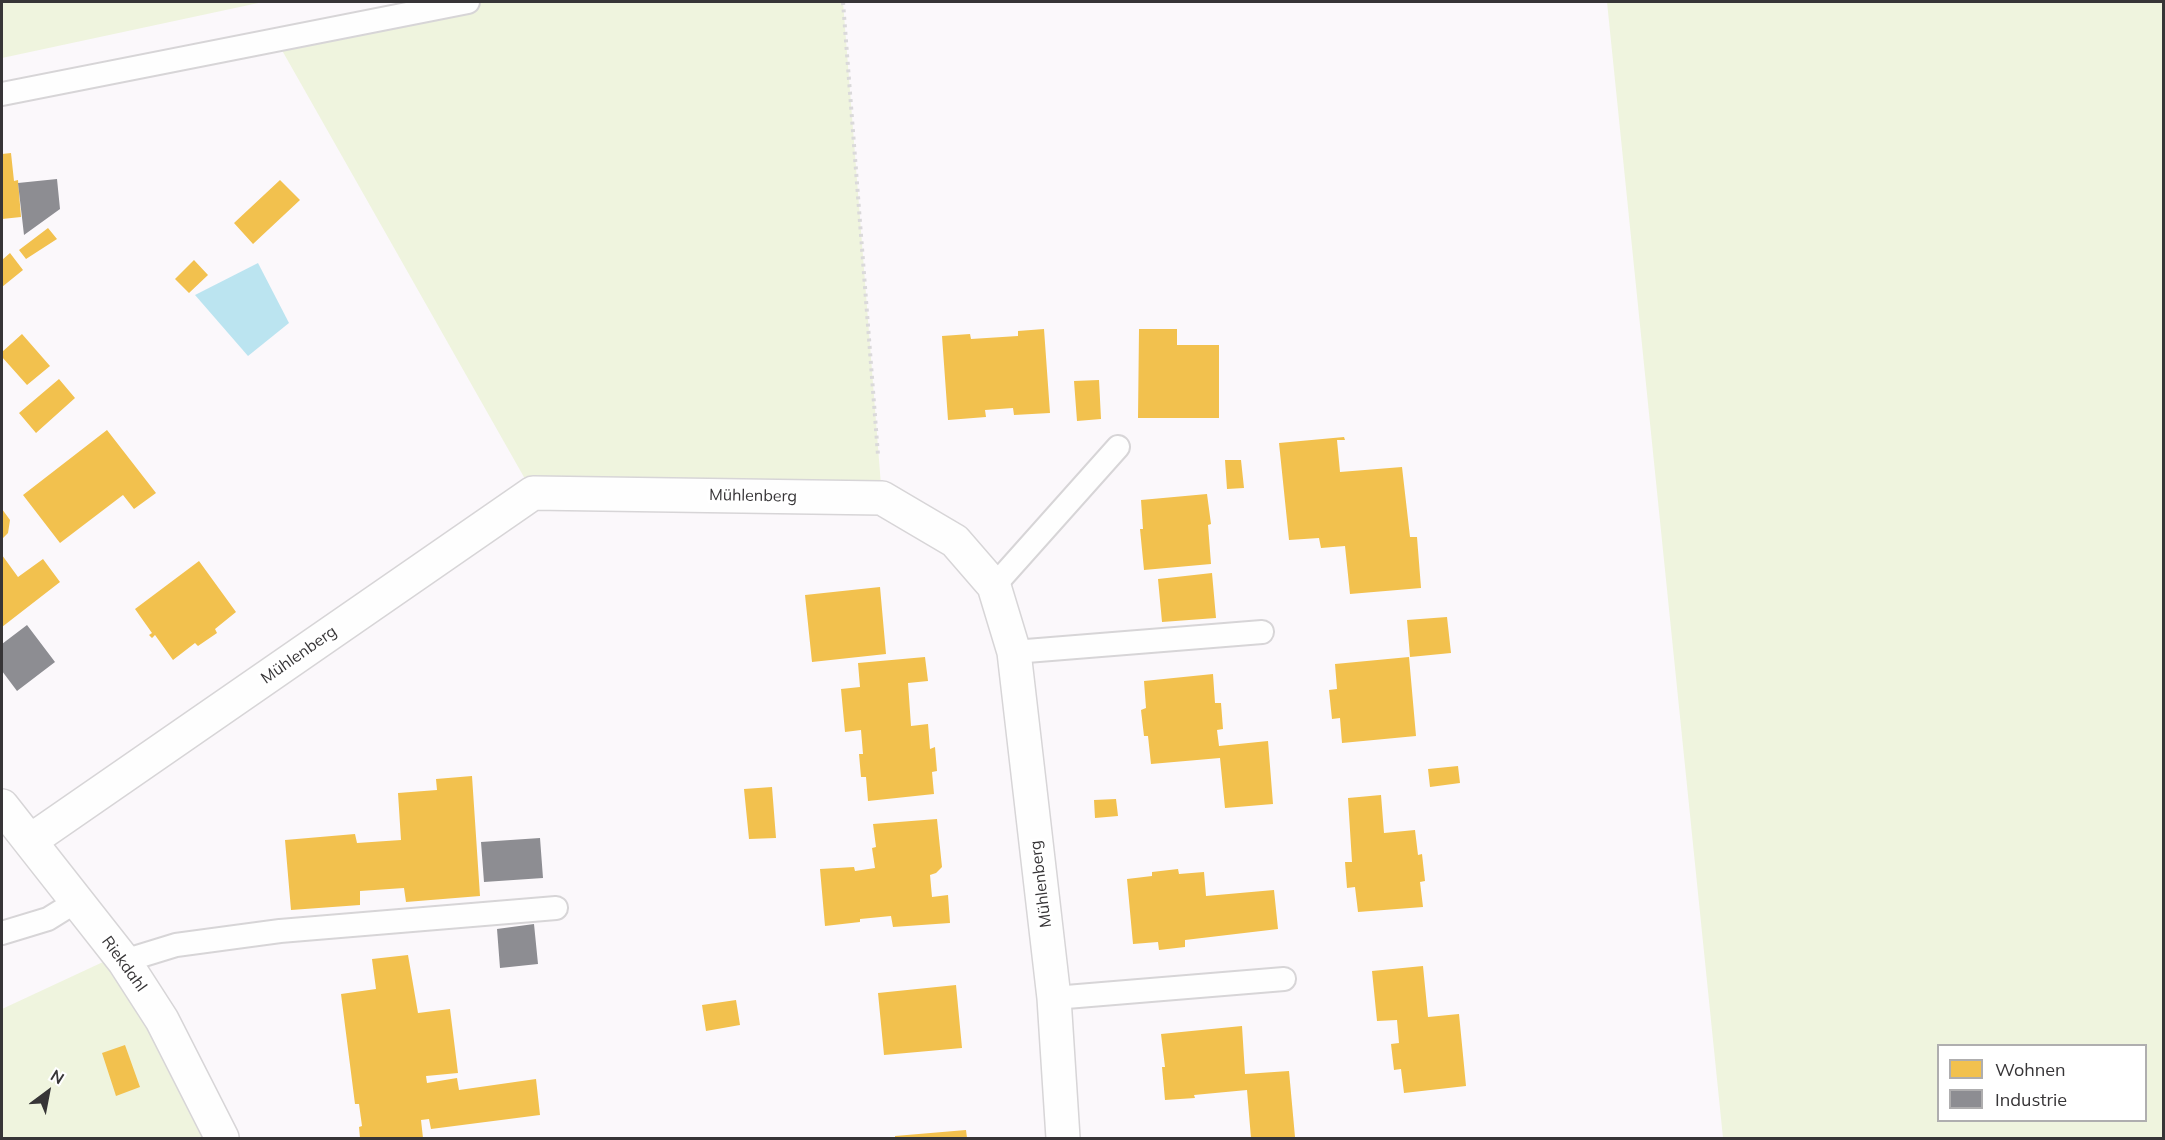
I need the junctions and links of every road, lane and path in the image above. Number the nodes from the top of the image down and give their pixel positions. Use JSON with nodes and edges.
{"nodes":[{"id":1,"x":468,"y":2,"type":"edge"},
{"id":2,"x":843,"y":2,"type":"edge"},
{"id":3,"x":2,"y":94,"type":"edge"},
{"id":4,"x":1118,"y":447,"type":"dead end"},
{"id":5,"x":882,"y":498,"type":"junction"},
{"id":6,"x":994,"y":586,"type":"junction"},
{"id":7,"x":1262,"y":632,"type":"dead end"},
{"id":8,"x":1014,"y":652,"type":"junction"},
{"id":9,"x":2,"y":806,"type":"edge"},
{"id":10,"x":30,"y":841,"type":"junction"},
{"id":11,"x":77,"y":900,"type":"junction"},
{"id":12,"x":556,"y":908,"type":"dead end"},
{"id":13,"x":2,"y":933,"type":"edge"},
{"id":14,"x":123,"y":961,"type":"junction"},
{"id":15,"x":1284,"y":979,"type":"dead end"},
{"id":16,"x":1054,"y":998,"type":"junction"},
{"id":17,"x":222,"y":1138,"type":"edge"},
{"id":18,"x":1063,"y":1138,"type":"edge"}],
"edges":[{"from":1,"to":3,"type":"lane"},
{"from":2,"to":5,"type":"path"},
{"from":4,"to":6,"type":"lane"},
{"from":5,"to":6,"type":"street","name":"Mühlenberg"},
{"from":5,"to":10,"type":"street","name":"Mühlenberg"},
{"from":6,"to":8,"type":"street","name":"Mühlenberg"},
{"from":7,"to":8,"type":"lane"},
{"from":8,"to":16,"type":"street","name":"Mühlenberg"},
{"from":9,"to":10,"type":"street","name":"Riekdahl"},
{"from":10,"to":11,"type":"street","name":"Riekdahl"},
{"from":11,"to":13,"type":"lane"},
{"from":11,"to":14,"type":"street","name":"Riekdahl"},
{"from":12,"to":14,"type":"lane"},
{"from":14,"to":17,"type":"street","name":"Riekdahl"},
{"from":15,"to":16,"type":"lane"},
{"from":16,"to":18,"type":"street","name":"Mühlenberg"}]}
